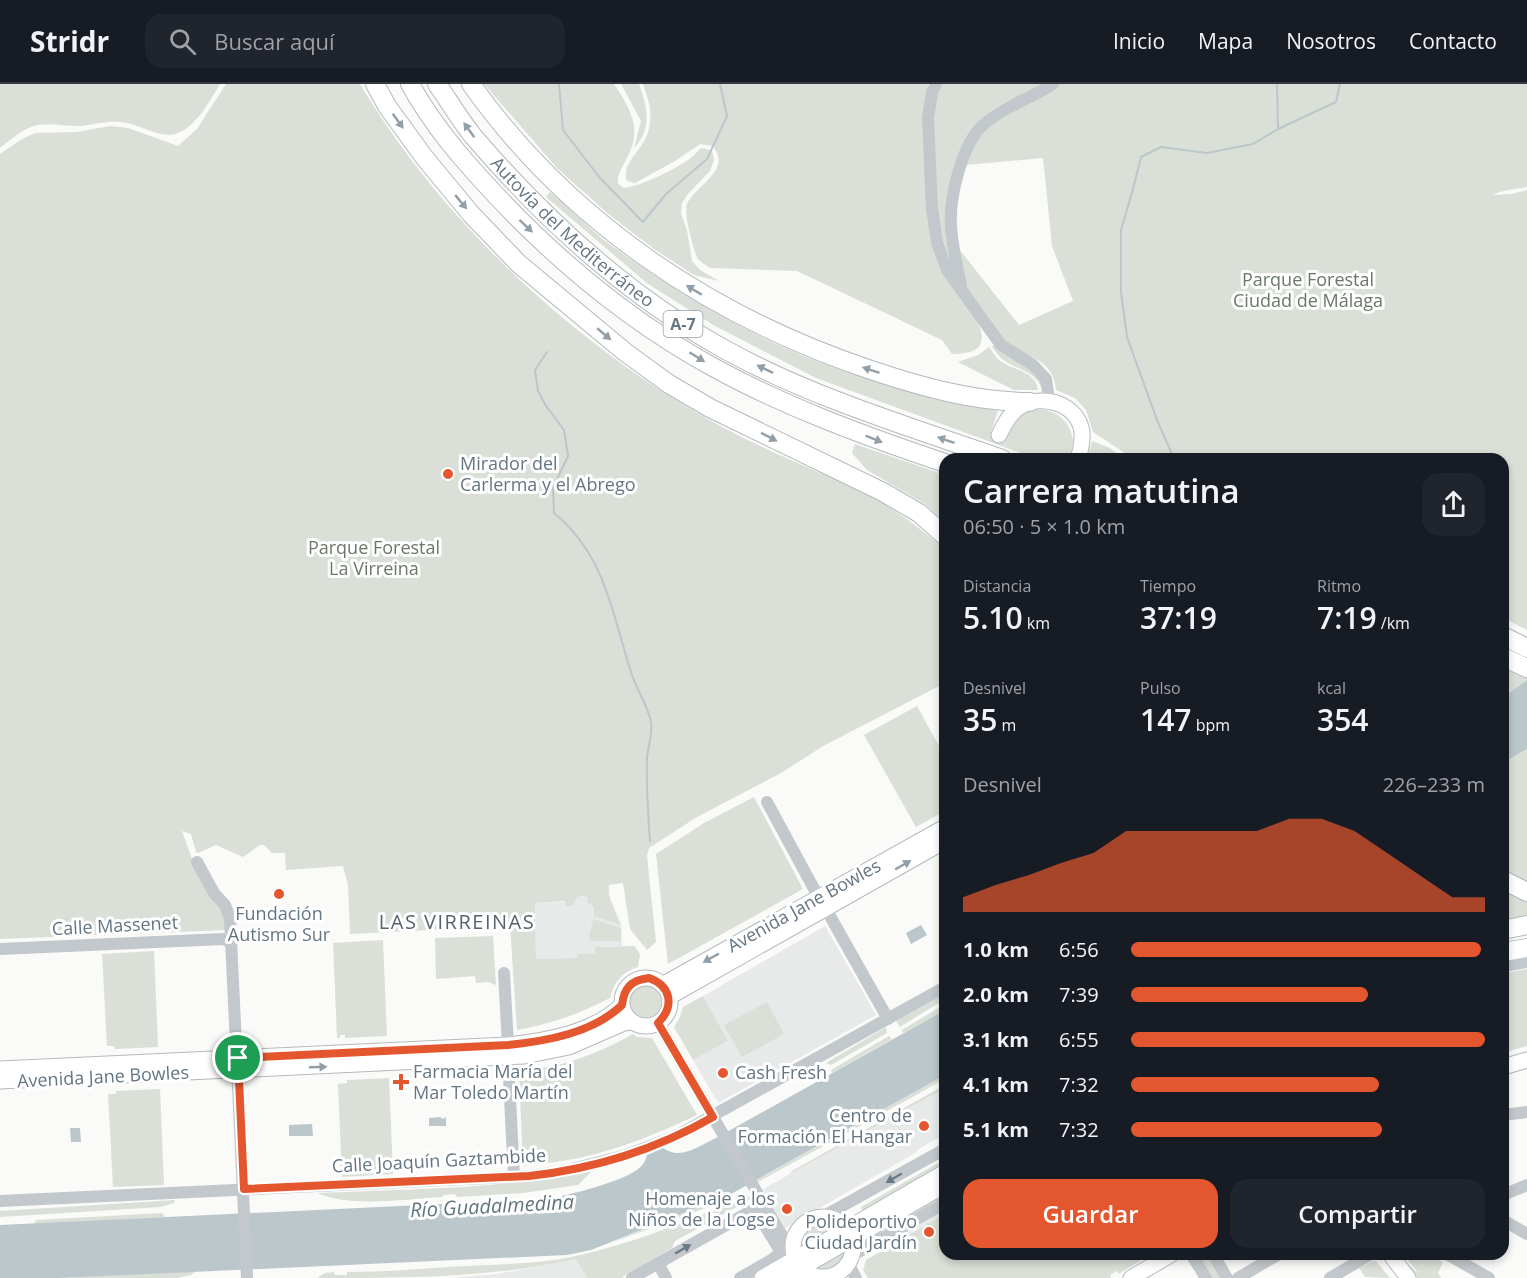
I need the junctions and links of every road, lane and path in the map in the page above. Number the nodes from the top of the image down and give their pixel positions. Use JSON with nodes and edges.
{"nodes":[{"id":1,"x":375,"y":84,"type":"edge"},
{"id":2,"x":410,"y":84,"type":"edge"},
{"id":3,"x":437,"y":84,"type":"edge"},
{"id":4,"x":471,"y":84,"type":"edge"},
{"id":5,"x":936,"y":84,"type":"edge"},
{"id":6,"x":1053,"y":84,"type":"edge"},
{"id":7,"x":962,"y":292,"type":"junction"},
{"id":8,"x":1049,"y":400,"type":"junction"},
{"id":9,"x":1030,"y":402,"type":"junction"},
{"id":10,"x":999,"y":435,"type":"dead end"},
{"id":11,"x":985,"y":453,"type":"edge"},
{"id":12,"x":1079,"y":453,"type":"edge"},
{"id":13,"x":939,"y":461,"type":"edge"},
{"id":14,"x":939,"y":531,"type":"edge"},
{"id":15,"x":1509,"y":639,"type":"edge"},
{"id":16,"x":1527,"y":648,"type":"edge"},
{"id":17,"x":1509,"y":660,"type":"edge"},
{"id":18,"x":1526,"y":667,"type":"edge"},
{"id":19,"x":768,"y":802,"type":"dead end"},
{"id":20,"x":939,"y":831,"type":"edge"},
{"id":21,"x":939,"y":845,"type":"edge"},
{"id":22,"x":197,"y":862,"type":"dead end"},
{"id":23,"x":1509,"y":883,"type":"edge"},
{"id":24,"x":1527,"y":892,"type":"edge"},
{"id":25,"x":823,"y":903,"type":"junction"},
{"id":26,"x":1527,"y":925,"type":"edge"},
{"id":27,"x":1509,"y":929,"type":"edge"},
{"id":28,"x":230,"y":942,"type":"junction"},
{"id":29,"x":0,"y":949,"type":"edge"},
{"id":30,"x":1509,"y":952,"type":"edge"},
{"id":31,"x":1526,"y":952,"type":"edge"},
{"id":32,"x":1509,"y":962,"type":"edge"},
{"id":33,"x":504,"y":973,"type":"dead end"},
{"id":34,"x":939,"y":990,"type":"edge"},
{"id":35,"x":665,"y":991,"type":"junction"},
{"id":36,"x":622,"y":1005,"type":"junction"},
{"id":37,"x":888,"y":1020,"type":"junction"},
{"id":38,"x":631,"y":1022,"type":"junction"},
{"id":39,"x":658,"y":1023,"type":"junction"},
{"id":40,"x":508,"y":1051,"type":"junction"},
{"id":41,"x":1527,"y":1060,"type":"edge"},
{"id":42,"x":238,"y":1064,"type":"junction"},
{"id":43,"x":1509,"y":1064,"type":"edge"},
{"id":44,"x":0,"y":1068,"type":"edge"},
{"id":45,"x":0,"y":1082,"type":"edge"},
{"id":46,"x":1527,"y":1112,"type":"edge"},
{"id":47,"x":1509,"y":1114,"type":"edge"},
{"id":48,"x":715,"y":1121,"type":"junction"},
{"id":49,"x":939,"y":1152,"type":"edge"},
{"id":50,"x":939,"y":1176,"type":"edge"},
{"id":51,"x":514,"y":1177,"type":"junction"},
{"id":52,"x":1527,"y":1185,"type":"edge"},
{"id":53,"x":939,"y":1188,"type":"edge"},
{"id":54,"x":244,"y":1193,"type":"junction"},
{"id":55,"x":1509,"y":1193,"type":"edge"},
{"id":56,"x":0,"y":1201,"type":"edge"},
{"id":57,"x":939,"y":1207,"type":"edge"},
{"id":58,"x":824,"y":1216,"type":"junction"},
{"id":59,"x":1509,"y":1224,"type":"edge"},
{"id":60,"x":850,"y":1233,"type":"junction"},
{"id":61,"x":1527,"y":1234,"type":"edge"},
{"id":62,"x":793,"y":1240,"type":"junction"},
{"id":63,"x":1162,"y":1260,"type":"edge"},
{"id":64,"x":1195,"y":1260,"type":"edge"},
{"id":65,"x":1216,"y":1260,"type":"edge"},
{"id":66,"x":1269,"y":1260,"type":"edge"},
{"id":67,"x":1361,"y":1260,"type":"edge"},
{"id":68,"x":1394,"y":1260,"type":"edge"},
{"id":69,"x":1458,"y":1260,"type":"edge"},
{"id":70,"x":658,"y":1263,"type":"junction"},
{"id":71,"x":795,"y":1264,"type":"edge"},
{"id":72,"x":853,"y":1266,"type":"edge"},
{"id":73,"x":247,"y":1278,"type":"edge"},
{"id":74,"x":632,"y":1278,"type":"edge"},
{"id":75,"x":666,"y":1278,"type":"edge"},
{"id":76,"x":740,"y":1278,"type":"edge"},
{"id":77,"x":762,"y":1278,"type":"edge"},
{"id":78,"x":784,"y":1278,"type":"edge"},
{"id":79,"x":1131,"y":1278,"type":"edge"},
{"id":80,"x":1206,"y":1278,"type":"edge"},
{"id":81,"x":1227,"y":1278,"type":"edge"},
{"id":82,"x":1238,"y":1278,"type":"edge"},
{"id":83,"x":1330,"y":1278,"type":"edge"},
{"id":84,"x":1408,"y":1278,"type":"edge"},
{"id":85,"x":1489,"y":1278,"type":"edge"}],
"edges":[{"from":1,"to":14,"type":"highway","one_way":true},
{"from":2,"to":13,"type":"highway","name":"Autovía del Mediterráneo","number":"A-7","one_way":true},
{"from":11,"to":3,"type":"highway","name":"Autovía del Mediterráneo","number":"A-7","one_way":true},
{"from":9,"to":4,"type":"highway","one_way":true},
{"from":5,"to":7,"type":"street"},
{"from":6,"to":7,"type":"street"},
{"from":7,"to":8,"type":"street"},
{"from":8,"to":9,"type":"main road"},
{"from":8,"to":12,"type":"main road"},
{"from":9,"to":10,"type":"main road"},
{"from":15,"to":16,"type":"highway"},
{"from":17,"to":18,"type":"highway"},
{"from":19,"to":25,"type":"street"},
{"from":20,"to":25,"type":"main road","name":"Avenida Jane Bowles"},
{"from":25,"to":21,"type":"main road","name":"Avenida Jane Bowles","one_way":true},
{"from":22,"to":28,"type":"street"},
{"from":23,"to":24,"type":"highway"},
{"from":25,"to":35,"type":"main road","name":"Avenida Jane Bowles"},
{"from":25,"to":37,"type":"street"},
{"from":26,"to":27,"type":"highway"},
{"from":28,"to":29,"type":"street","name":"Calle Massenet"},
{"from":28,"to":42,"type":"street"},
{"from":30,"to":31,"type":"highway"},
{"from":31,"to":32,"type":"street"},
{"from":33,"to":40,"type":"street"},
{"from":34,"to":37,"type":"street","name":"Calle Joaquín Gaztambide"},
{"from":35,"to":36,"type":"main road"},
{"from":35,"to":39,"type":"main road"},
{"from":36,"to":38,"type":"main road"},
{"from":36,"to":40,"type":"main road","name":"Avenida Jane Bowles"},
{"from":37,"to":48,"type":"street","name":"Calle Joaquín Gaztambide"},
{"from":38,"to":39,"type":"main road"},
{"from":38,"to":40,"type":"main road","name":"Avenida Jane Bowles"},
{"from":39,"to":48,"type":"street"},
{"from":40,"to":42,"type":"main road","name":"Avenida Jane Bowles"},
{"from":40,"to":51,"type":"street"},
{"from":41,"to":43,"type":"main road"},
{"from":42,"to":44,"type":"main road","name":"Avenida Jane Bowles"},
{"from":42,"to":45,"type":"main road","name":"Avenida Jane Bowles"},
{"from":42,"to":54,"type":"street"},
{"from":46,"to":47,"type":"street"},
{"from":48,"to":51,"type":"street","name":"Calle Joaquín Gaztambide"},
{"from":48,"to":62,"type":"street"},
{"from":49,"to":58,"type":"street","one_way":true},
{"from":50,"to":60,"type":"main road"},
{"from":51,"to":54,"type":"street","name":"Calle Joaquín Gaztambide"},
{"from":52,"to":55,"type":"street"},
{"from":53,"to":60,"type":"main road"},
{"from":54,"to":56,"type":"street","name":"Calle Joaquín Gaztambide"},
{"from":54,"to":73,"type":"street"},
{"from":57,"to":72,"type":"street"},
{"from":58,"to":60,"type":"main road"},
{"from":58,"to":62,"type":"main road"},
{"from":59,"to":61,"type":"street"},
{"from":60,"to":71,"type":"main road"},
{"from":60,"to":72,"type":"main road"},
{"from":62,"to":71,"type":"main road"},
{"from":63,"to":79,"type":"main road"},
{"from":64,"to":80,"type":"street"},
{"from":65,"to":81,"type":"street"},
{"from":66,"to":82,"type":"street"},
{"from":67,"to":83,"type":"street"},
{"from":68,"to":84,"type":"main road"},
{"from":69,"to":85,"type":"street"},
{"from":70,"to":71,"type":"street","one_way":true},
{"from":70,"to":74,"type":"street"},
{"from":70,"to":75,"type":"street"},
{"from":71,"to":72,"type":"main road"},
{"from":71,"to":76,"type":"street"},
{"from":71,"to":77,"type":"main road"},
{"from":71,"to":78,"type":"main road"}]}
